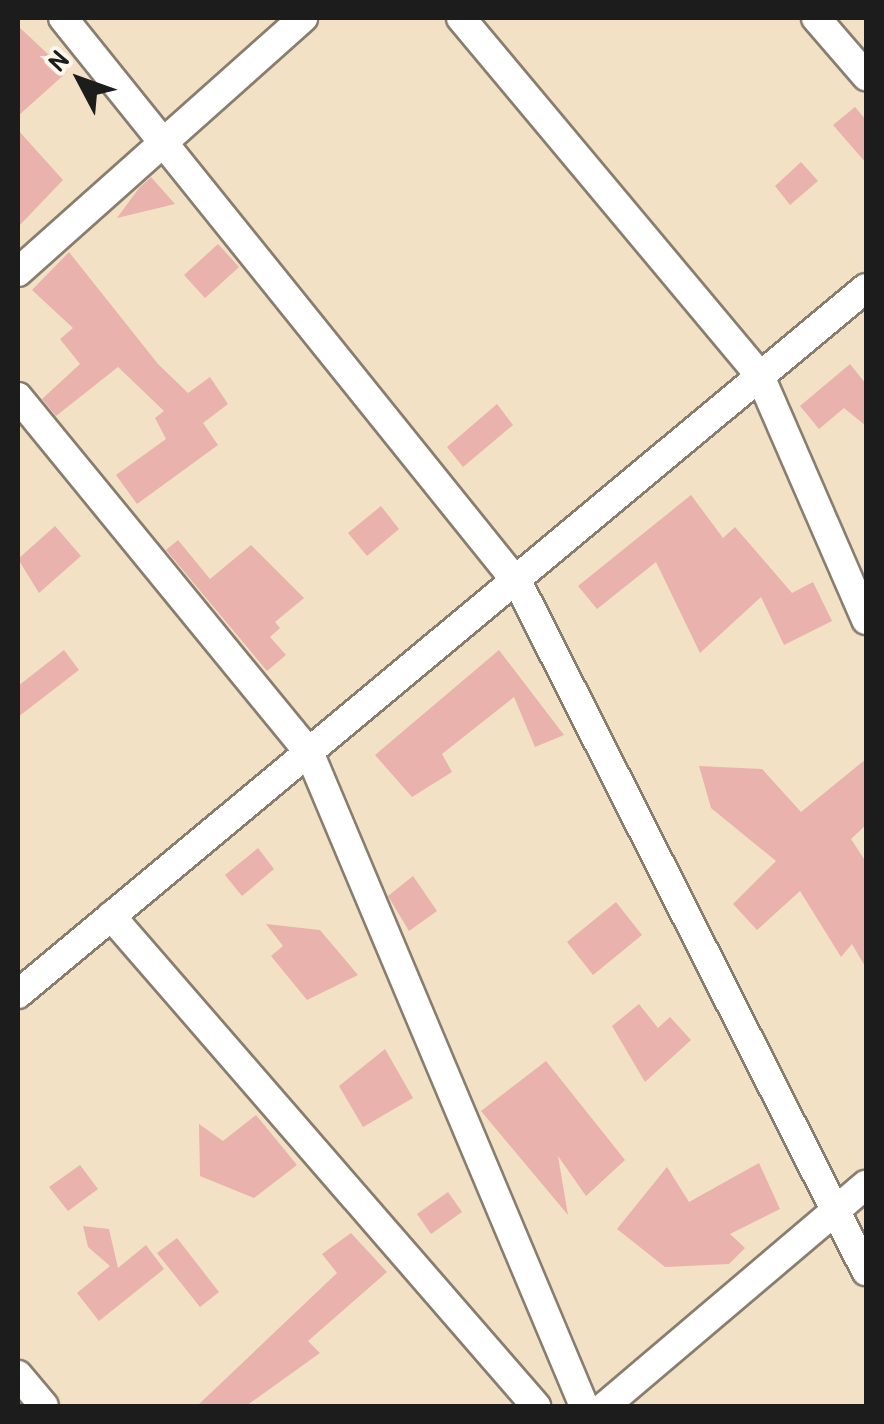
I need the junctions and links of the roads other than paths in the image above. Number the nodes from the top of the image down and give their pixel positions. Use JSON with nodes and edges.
{"nodes":[{"id":1,"x":63,"y":18,"type":"edge"},
{"id":2,"x":303,"y":18,"type":"edge"},
{"id":3,"x":461,"y":18,"type":"edge"},
{"id":4,"x":816,"y":18,"type":"edge"},
{"id":5,"x":866,"y":76,"type":"edge"},
{"id":6,"x":166,"y":140,"type":"junction"},
{"id":7,"x":18,"y":272,"type":"edge"},
{"id":8,"x":866,"y":288,"type":"edge"},
{"id":9,"x":760,"y":376,"type":"junction"},
{"id":10,"x":18,"y":397,"type":"edge"},
{"id":11,"x":519,"y":585,"type":"junction"},
{"id":12,"x":866,"y":620,"type":"edge"},
{"id":13,"x":309,"y":752,"type":"junction"},
{"id":14,"x":111,"y":916,"type":"junction"},
{"id":15,"x":20,"y":988,"type":"edge"},
{"id":16,"x":866,"y":1185,"type":"edge"},
{"id":17,"x":837,"y":1210,"type":"junction"},
{"id":18,"x":866,"y":1271,"type":"edge"},
{"id":19,"x":18,"y":1375,"type":"edge"},
{"id":20,"x":44,"y":1406,"type":"edge"},
{"id":21,"x":536,"y":1406,"type":"edge"},
{"id":22,"x":584,"y":1406,"type":"edge"},
{"id":23,"x":605,"y":1406,"type":"edge"}],
"edges":[{"from":1,"to":6,"type":"street"},
{"from":2,"to":6,"type":"street"},
{"from":3,"to":9,"type":"street"},
{"from":4,"to":5,"type":"street"},
{"from":6,"to":7,"type":"street"},
{"from":6,"to":11,"type":"street"},
{"from":8,"to":9,"type":"street"},
{"from":9,"to":11,"type":"street"},
{"from":9,"to":12,"type":"street"},
{"from":10,"to":13,"type":"street"},
{"from":11,"to":13,"type":"street"},
{"from":11,"to":17,"type":"street"},
{"from":13,"to":14,"type":"street"},
{"from":13,"to":22,"type":"street"},
{"from":14,"to":15,"type":"street"},
{"from":14,"to":21,"type":"street"},
{"from":16,"to":17,"type":"street"},
{"from":17,"to":18,"type":"street"},
{"from":17,"to":23,"type":"street"},
{"from":19,"to":20,"type":"street"}]}
